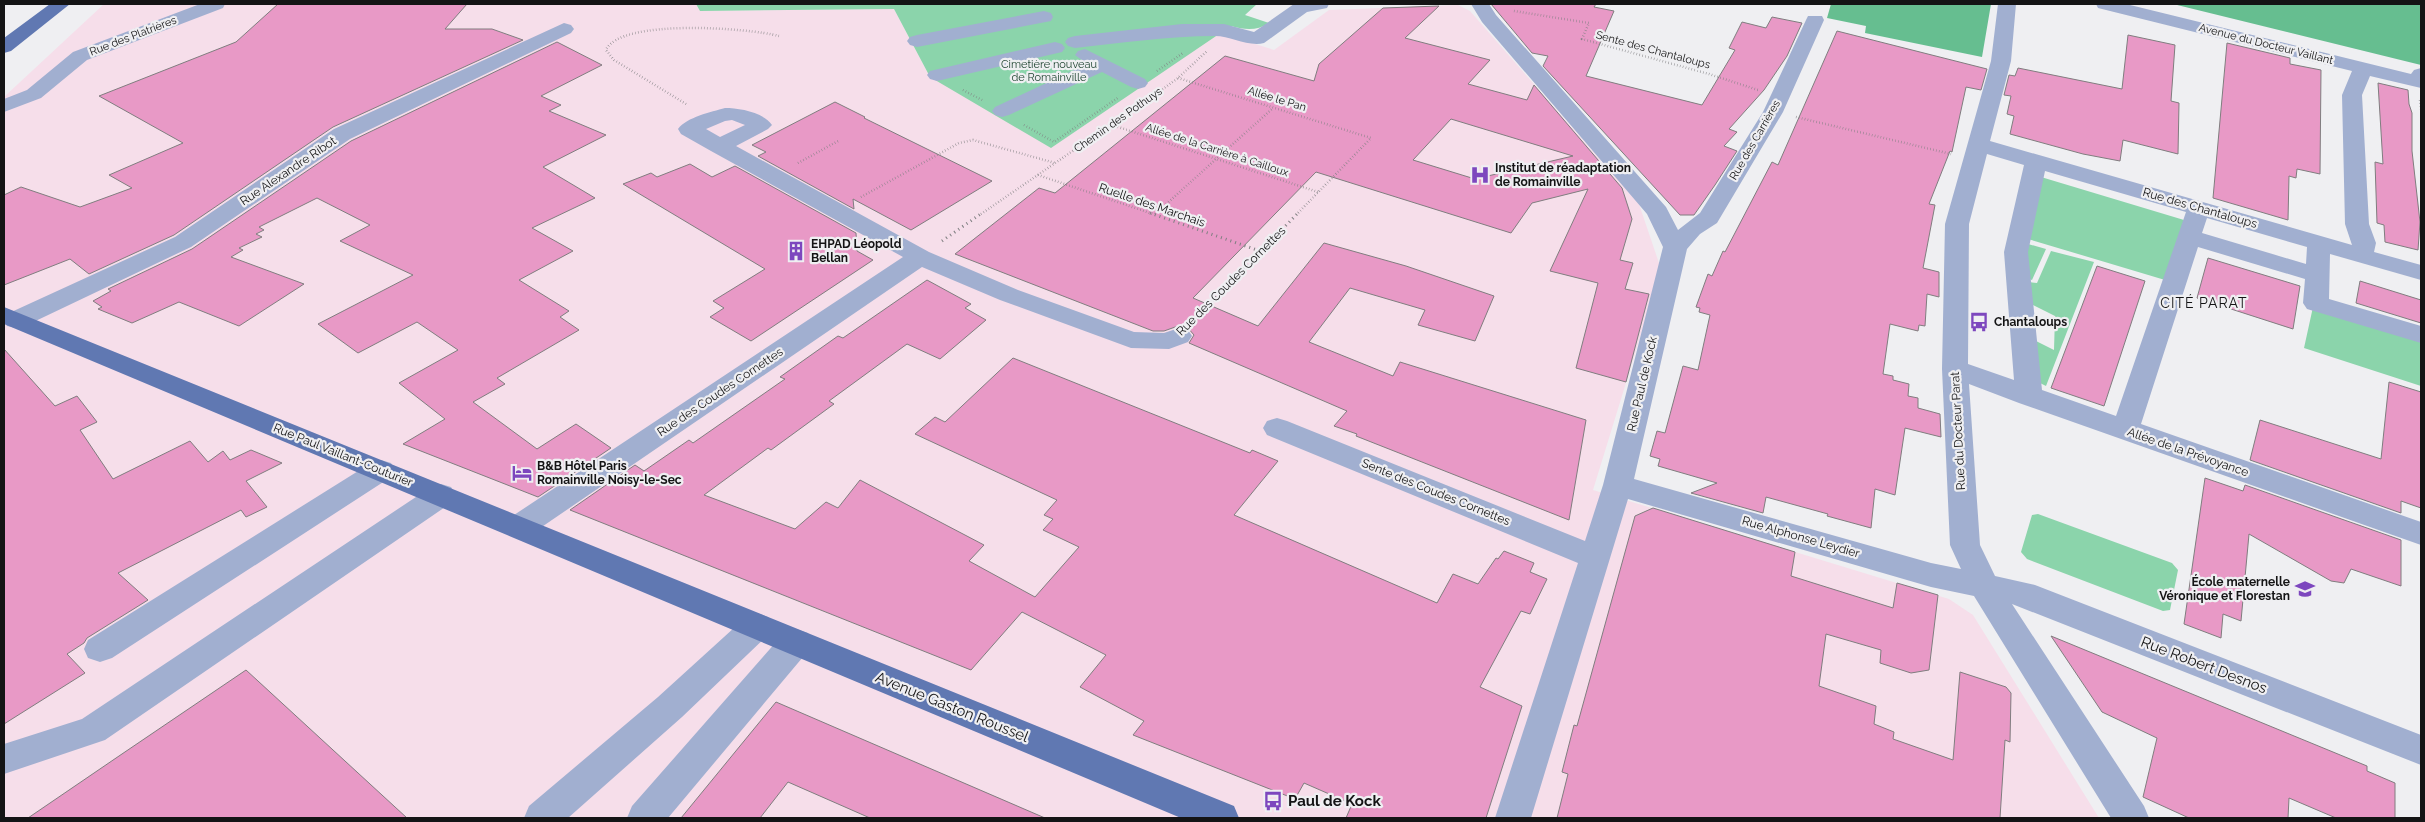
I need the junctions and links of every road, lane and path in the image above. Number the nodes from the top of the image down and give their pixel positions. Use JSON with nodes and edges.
{"nodes":[{"id":1,"x":61,"y":4,"type":"edge"},
{"id":2,"x":216,"y":4,"type":"edge"},
{"id":3,"x":1320,"y":4,"type":"edge"},
{"id":4,"x":2007,"y":4,"type":"edge"},
{"id":5,"x":2105,"y":4,"type":"edge"},
{"id":6,"x":2140,"y":4,"type":"edge"},
{"id":7,"x":1482,"y":7,"type":"edge"},
{"id":8,"x":46,"y":17,"type":"junction"},
{"id":9,"x":1815,"y":20,"type":"dead end"},
{"id":10,"x":564,"y":29,"type":"dead end"},
{"id":11,"x":779,"y":36,"type":"dead end"},
{"id":12,"x":917,"y":40,"type":"dead end"},
{"id":13,"x":1066,"y":45,"type":"junction"},
{"id":14,"x":4,"y":47,"type":"edge"},
{"id":15,"x":1208,"y":50,"type":"dead end"},
{"id":16,"x":1101,"y":64,"type":"junction"},
{"id":17,"x":4,"y":67,"type":"edge"},
{"id":18,"x":2362,"y":68,"type":"junction"},
{"id":19,"x":2421,"y":74,"type":"edge"},
{"id":20,"x":937,"y":75,"type":"dead end"},
{"id":21,"x":1178,"y":78,"type":"junction"},
{"id":22,"x":1144,"y":91,"type":"joint"},
{"id":23,"x":1156,"y":94,"type":"dead end"},
{"id":24,"x":1776,"y":105,"type":"junction"},
{"id":25,"x":4,"y":106,"type":"edge"},
{"id":26,"x":1274,"y":107,"type":"junction"},
{"id":27,"x":1002,"y":111,"type":"dead end"},
{"id":28,"x":708,"y":121,"type":"junction"},
{"id":29,"x":1112,"y":125,"type":"junction"},
{"id":30,"x":1371,"y":138,"type":"joint"},
{"id":31,"x":840,"y":140,"type":"dead end"},
{"id":32,"x":719,"y":146,"type":"junction"},
{"id":33,"x":1976,"y":152,"type":"junction"},
{"id":34,"x":1216,"y":159,"type":"junction"},
{"id":35,"x":2036,"y":161,"type":"junction"},
{"id":36,"x":1056,"y":163,"type":"junction"},
{"id":37,"x":769,"y":173,"type":"junction"},
{"id":38,"x":1038,"y":175,"type":"junction"},
{"id":39,"x":1318,"y":192,"type":"junction"},
{"id":40,"x":2199,"y":207,"type":"junction"},
{"id":41,"x":837,"y":210,"type":"junction"},
{"id":42,"x":1155,"y":215,"type":"junction"},
{"id":43,"x":2189,"y":237,"type":"junction"},
{"id":44,"x":2320,"y":243,"type":"junction"},
{"id":45,"x":1675,"y":247,"type":"junction"},
{"id":46,"x":1260,"y":251,"type":"junction"},
{"id":47,"x":2362,"y":255,"type":"junction"},
{"id":48,"x":920,"y":257,"type":"junction"},
{"id":49,"x":2421,"y":273,"type":"edge"},
{"id":50,"x":2317,"y":275,"type":"junction"},
{"id":51,"x":10,"y":317,"type":"edge"},
{"id":52,"x":2421,"y":335,"type":"edge"},
{"id":53,"x":1179,"y":336,"type":"joint"},
{"id":54,"x":1955,"y":369,"type":"junction"},
{"id":55,"x":2029,"y":397,"type":"junction"},
{"id":56,"x":1277,"y":428,"type":"dead end"},
{"id":57,"x":2125,"y":430,"type":"junction"},
{"id":58,"x":380,"y":470,"type":"junction"},
{"id":59,"x":1618,"y":485,"type":"junction"},
{"id":60,"x":441,"y":495,"type":"junction"},
{"id":61,"x":519,"y":527,"type":"junction"},
{"id":62,"x":2421,"y":534,"type":"edge"},
{"id":63,"x":1594,"y":557,"type":"junction"},
{"id":64,"x":1984,"y":586,"type":"junction"},
{"id":65,"x":683,"y":595,"type":"joint"},
{"id":66,"x":757,"y":626,"type":"junction"},
{"id":67,"x":796,"y":642,"type":"junction"},
{"id":68,"x":100,"y":649,"type":"dead end"},
{"id":69,"x":2421,"y":750,"type":"edge"},
{"id":70,"x":4,"y":759,"type":"edge"},
{"id":71,"x":542,"y":818,"type":"edge"},
{"id":72,"x":645,"y":818,"type":"edge"},
{"id":73,"x":1221,"y":818,"type":"edge"},
{"id":74,"x":1513,"y":818,"type":"edge"},
{"id":75,"x":2130,"y":818,"type":"edge"}],
"edges":[{"from":1,"to":8,"type":"main road"},
{"from":2,"to":25,"type":"street","name":"Rue des Platrières"},
{"from":3,"to":13,"type":"street"},
{"from":4,"to":33,"type":"street","name":"Rue du Docteur Parat"},
{"from":5,"to":18,"type":"street","name":"Avenue du Docteur Vaillant"},
{"from":6,"to":19,"type":"street","name":"Avenue du Docteur Vaillant"},
{"from":7,"to":24,"type":"path","name":"Sente des Chantaloups"},
{"from":7,"to":45,"type":"street"},
{"from":8,"to":14,"type":"main road"},
{"from":8,"to":17,"type":"main road"},
{"from":9,"to":24,"type":"street","name":"Rue des Carrières"},
{"from":10,"to":51,"type":"street","name":"Rue Alexandre Ribot"},
{"from":11,"to":28,"type":"path"},
{"from":12,"to":13,"type":"street"},
{"from":13,"to":16,"type":"street"},
{"from":13,"to":20,"type":"street"},
{"from":15,"to":21,"type":"path","name":"Chemin des Pothuys"},
{"from":16,"to":22,"type":"street"},
{"from":16,"to":27,"type":"street"},
{"from":18,"to":19,"type":"street","name":"Avenue du Docteur Vaillant"},
{"from":18,"to":47,"type":"street"},
{"from":21,"to":23,"type":"path","name":"Chemin des Pothuys"},
{"from":21,"to":26,"type":"path","name":"Allée le Pan"},
{"from":22,"to":29,"type":"path","name":"Chemin des Pothuys"},
{"from":24,"to":33,"type":"path","name":"Sente des Chantaloups"},
{"from":24,"to":45,"type":"street","name":"Rue des Carrières"},
{"from":26,"to":30,"type":"path","name":"Allée le Pan"},
{"from":26,"to":34,"type":"path"},
{"from":28,"to":32,"type":"street","name":"Rue des Coudes Cornettes"},
{"from":28,"to":32,"type":"street","name":"Rue des Coudes Cornettes"},
{"from":29,"to":34,"type":"path","name":"Allée de la Carrière à Cailloux"},
{"from":29,"to":36,"type":"path","name":"Chemin des Pothuys"},
{"from":30,"to":39,"type":"path","name":"Rue des Coudes Cornettes"},
{"from":31,"to":37,"type":"path"},
{"from":32,"to":37,"type":"street","name":"Rue des Coudes Cornettes"},
{"from":33,"to":35,"type":"street","name":"Rue des Chantaloups"},
{"from":33,"to":54,"type":"street","name":"Rue du Docteur Parat"},
{"from":34,"to":39,"type":"path","name":"Allée de la Carrière à Cailloux"},
{"from":34,"to":42,"type":"path"},
{"from":35,"to":40,"type":"street","name":"Rue des Chantaloups"},
{"from":35,"to":55,"type":"street"},
{"from":36,"to":38,"type":"path","name":"Chemin des Pothuys"},
{"from":36,"to":41,"type":"path"},
{"from":37,"to":41,"type":"street","name":"Rue des Coudes Cornettes"},
{"from":38,"to":42,"type":"path","name":"Ruelle des Marchais"},
{"from":38,"to":48,"type":"path","name":"Chemin des Pothuys"},
{"from":39,"to":46,"type":"path","name":"Rue des Coudes Cornettes"},
{"from":40,"to":43,"type":"street"},
{"from":40,"to":44,"type":"street","name":"Rue des Chantaloups"},
{"from":41,"to":48,"type":"street","name":"Rue des Coudes Cornettes"},
{"from":42,"to":46,"type":"path","name":"Ruelle des Marchais"},
{"from":43,"to":50,"type":"street"},
{"from":43,"to":57,"type":"street"},
{"from":44,"to":47,"type":"street","name":"Rue des Chantaloups"},
{"from":44,"to":50,"type":"street"},
{"from":45,"to":59,"type":"street","name":"Rue Paul de Kock"},
{"from":46,"to":53,"type":"path","name":"Rue des Coudes Cornettes"},
{"from":47,"to":49,"type":"street","name":"Rue des Chantaloups"},
{"from":48,"to":53,"type":"street","name":"Rue des Coudes Cornettes"},
{"from":48,"to":61,"type":"street","name":"Rue des Coudes Cornettes"},
{"from":50,"to":52,"type":"street"},
{"from":51,"to":58,"type":"main road","name":"Rue Paul Vaillant-Couturier"},
{"from":54,"to":55,"type":"street","name":"Allée de la Prévoyance"},
{"from":54,"to":64,"type":"street","name":"Rue du Docteur Parat"},
{"from":55,"to":57,"type":"street","name":"Allée de la Prévoyance"},
{"from":56,"to":63,"type":"street","name":"Sente des Coudes Cornettes"},
{"from":57,"to":62,"type":"street","name":"Allée de la Prévoyance"},
{"from":58,"to":60,"type":"main road","name":"Rue Paul Vaillant-Couturier"},
{"from":58,"to":68,"type":"street"},
{"from":59,"to":63,"type":"street","name":"Rue Paul de Kock"},
{"from":59,"to":64,"type":"street","name":"Rue Alphonse Leydier"},
{"from":60,"to":61,"type":"main road","name":"Rue Paul Vaillant-Couturier"},
{"from":60,"to":70,"type":"street"},
{"from":61,"to":65,"type":"main road","name":"Rue Paul Vaillant-Couturier"},
{"from":63,"to":74,"type":"street","name":"Rue Paul de Kock"},
{"from":64,"to":69,"type":"street","name":"Rue Robert Desnos"},
{"from":64,"to":75,"type":"street","name":"Rue du Docteur Parat"},
{"from":65,"to":66,"type":"main road","name":"Avenue Gaston Roussel"},
{"from":66,"to":67,"type":"main road","name":"Avenue Gaston Roussel"},
{"from":66,"to":71,"type":"street"},
{"from":67,"to":72,"type":"street"},
{"from":67,"to":73,"type":"main road","name":"Avenue Gaston Roussel"}]}
